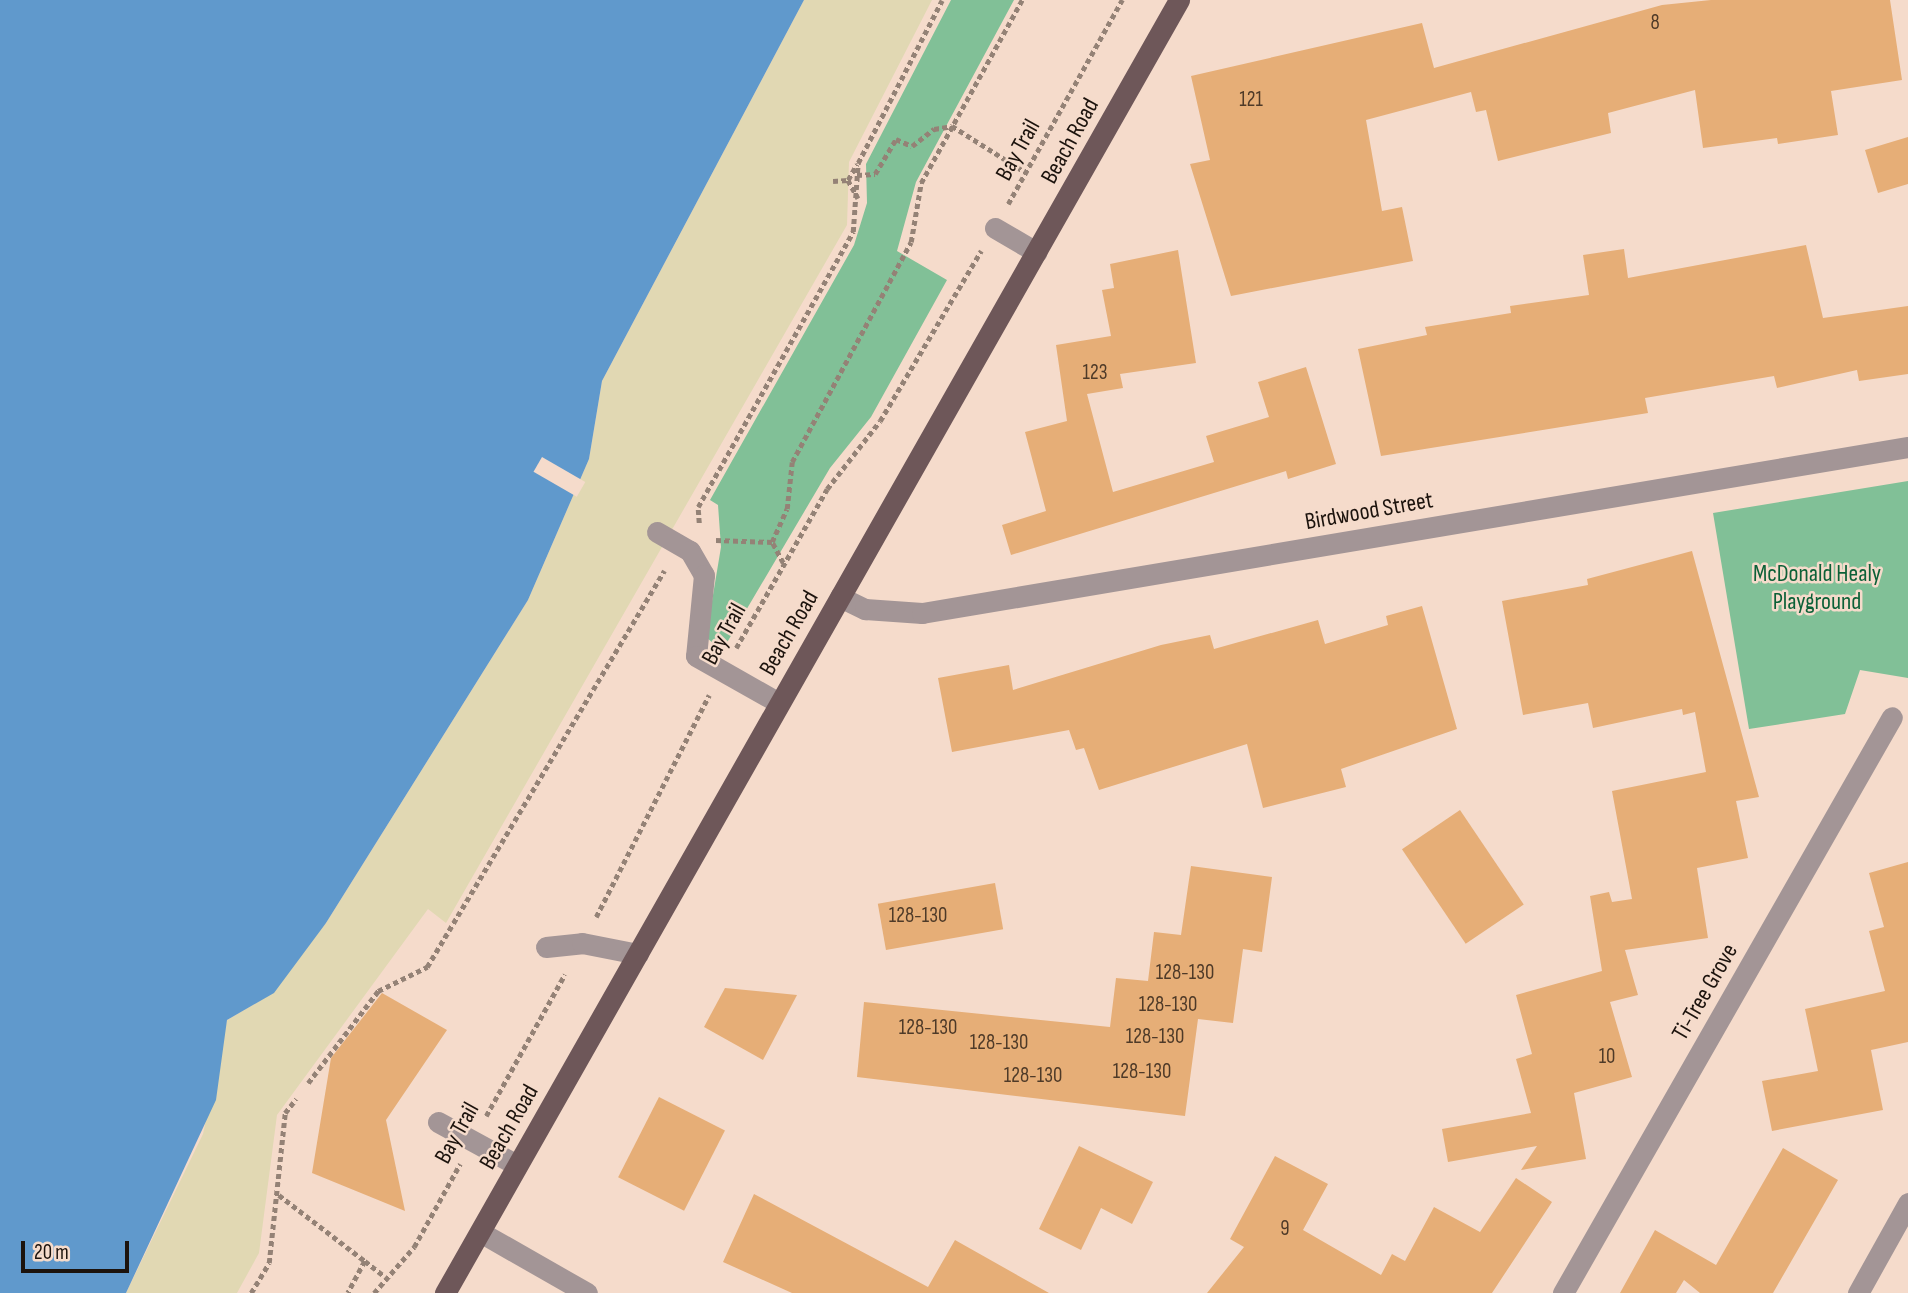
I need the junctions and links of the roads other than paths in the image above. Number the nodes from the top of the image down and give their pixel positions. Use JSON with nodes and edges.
{"nodes":[{"id":1,"x":1179,"y":0,"type":"edge"},
{"id":2,"x":995,"y":228,"type":"road end"},
{"id":3,"x":1036,"y":252,"type":"junction"},
{"id":4,"x":1908,"y":447,"type":"edge"},
{"id":5,"x":657,"y":532,"type":"dead end"},
{"id":6,"x":840,"y":597,"type":"junction"},
{"id":7,"x":779,"y":703,"type":"junction"},
{"id":8,"x":1892,"y":717,"type":"dead end"},
{"id":9,"x":546,"y":947,"type":"dead end"},
{"id":10,"x":638,"y":954,"type":"junction"},
{"id":11,"x":438,"y":1122,"type":"dead end"},
{"id":12,"x":517,"y":1165,"type":"junction"},
{"id":13,"x":1908,"y":1203,"type":"edge"},
{"id":14,"x":481,"y":1232,"type":"junction"},
{"id":15,"x":445,"y":1293,"type":"edge"},
{"id":16,"x":587,"y":1293,"type":"edge"},
{"id":17,"x":1563,"y":1293,"type":"edge"},
{"id":18,"x":1858,"y":1293,"type":"edge"}],
"edges":[{"from":1,"to":3,"type":"main road","name":"Beach Road"},
{"from":2,"to":3,"type":"street"},
{"from":3,"to":6,"type":"main road","name":"Beach Road"},
{"from":4,"to":6,"type":"street","name":"Birdwood Street"},
{"from":5,"to":7,"type":"street"},
{"from":6,"to":7,"type":"main road","name":"Beach Road"},
{"from":7,"to":10,"type":"main road","name":"Beach Road"},
{"from":8,"to":17,"type":"street","name":"Ti-Tree Grove"},
{"from":9,"to":10,"type":"street"},
{"from":10,"to":12,"type":"main road","name":"Beach Road"},
{"from":11,"to":12,"type":"street"},
{"from":12,"to":14,"type":"main road","name":"Beach Road"},
{"from":13,"to":18,"type":"street"},
{"from":14,"to":15,"type":"main road","name":"Beach Road"},
{"from":14,"to":16,"type":"street"}]}
